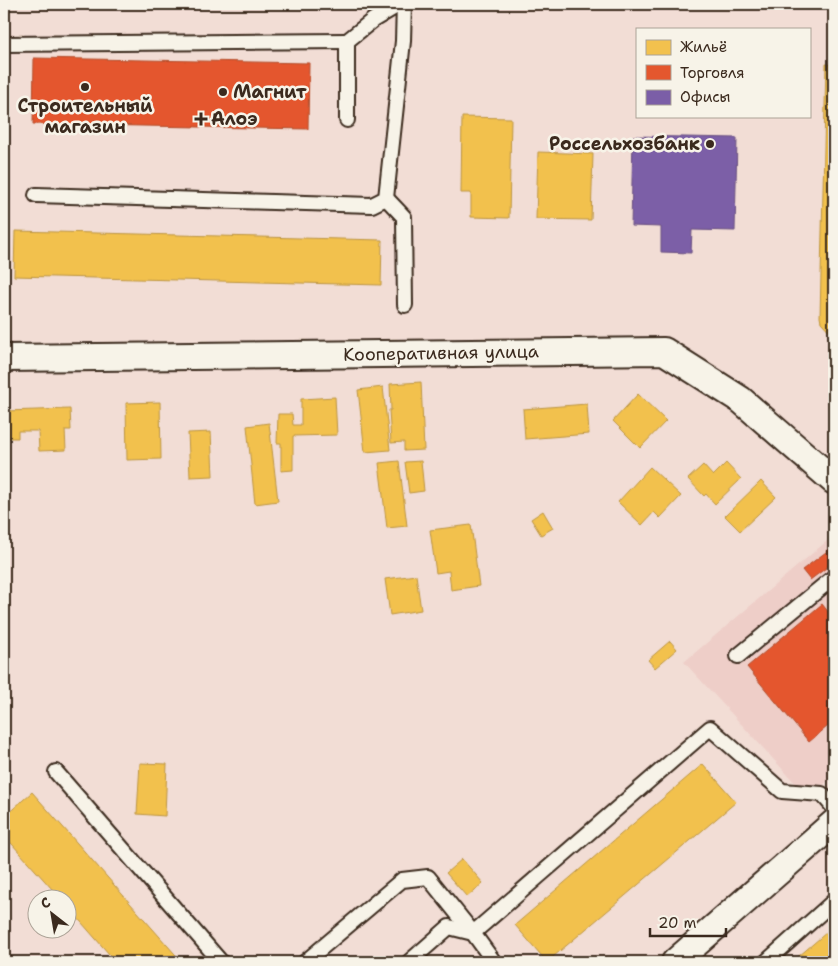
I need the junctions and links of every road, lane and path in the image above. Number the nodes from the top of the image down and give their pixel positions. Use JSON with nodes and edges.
{"nodes":[{"id":1,"x":400,"y":4,"type":"edge"},
{"id":2,"x":404,"y":4,"type":"edge"},
{"id":3,"x":347,"y":41,"type":"junction"},
{"id":4,"x":4,"y":44,"type":"edge"},
{"id":5,"x":347,"y":120,"type":"dead end"},
{"id":6,"x":36,"y":195,"type":"dead end"},
{"id":7,"x":386,"y":198,"type":"junction"},
{"id":8,"x":405,"y":305,"type":"dead end"},
{"id":9,"x":4,"y":358,"type":"edge"},
{"id":10,"x":834,"y":482,"type":"edge"},
{"id":11,"x":834,"y":577,"type":"edge"},
{"id":12,"x":738,"y":656,"type":"dead end"},
{"id":13,"x":56,"y":772,"type":"dead end"},
{"id":14,"x":834,"y":808,"type":"edge"},
{"id":15,"x":834,"y":823,"type":"edge"},
{"id":16,"x":834,"y":901,"type":"edge"},
{"id":17,"x":473,"y":933,"type":"junction"},
{"id":18,"x":221,"y":962,"type":"edge"},
{"id":19,"x":305,"y":962,"type":"edge"},
{"id":20,"x":409,"y":962,"type":"edge"},
{"id":21,"x":494,"y":962,"type":"edge"},
{"id":22,"x":675,"y":962,"type":"edge"},
{"id":23,"x":766,"y":962,"type":"edge"}],
"edges":[{"from":1,"to":3,"type":"lane"},
{"from":2,"to":7,"type":"lane"},
{"from":3,"to":4,"type":"lane"},
{"from":3,"to":5,"type":"lane"},
{"from":6,"to":7,"type":"lane"},
{"from":7,"to":8,"type":"lane"},
{"from":9,"to":10,"type":"street","name":"Кооперативная улица"},
{"from":11,"to":12,"type":"lane"},
{"from":13,"to":18,"type":"lane"},
{"from":14,"to":17,"type":"lane"},
{"from":15,"to":22,"type":"street"},
{"from":16,"to":23,"type":"lane"},
{"from":17,"to":19,"type":"lane"},
{"from":17,"to":20,"type":"lane"},
{"from":17,"to":21,"type":"lane"}]}
